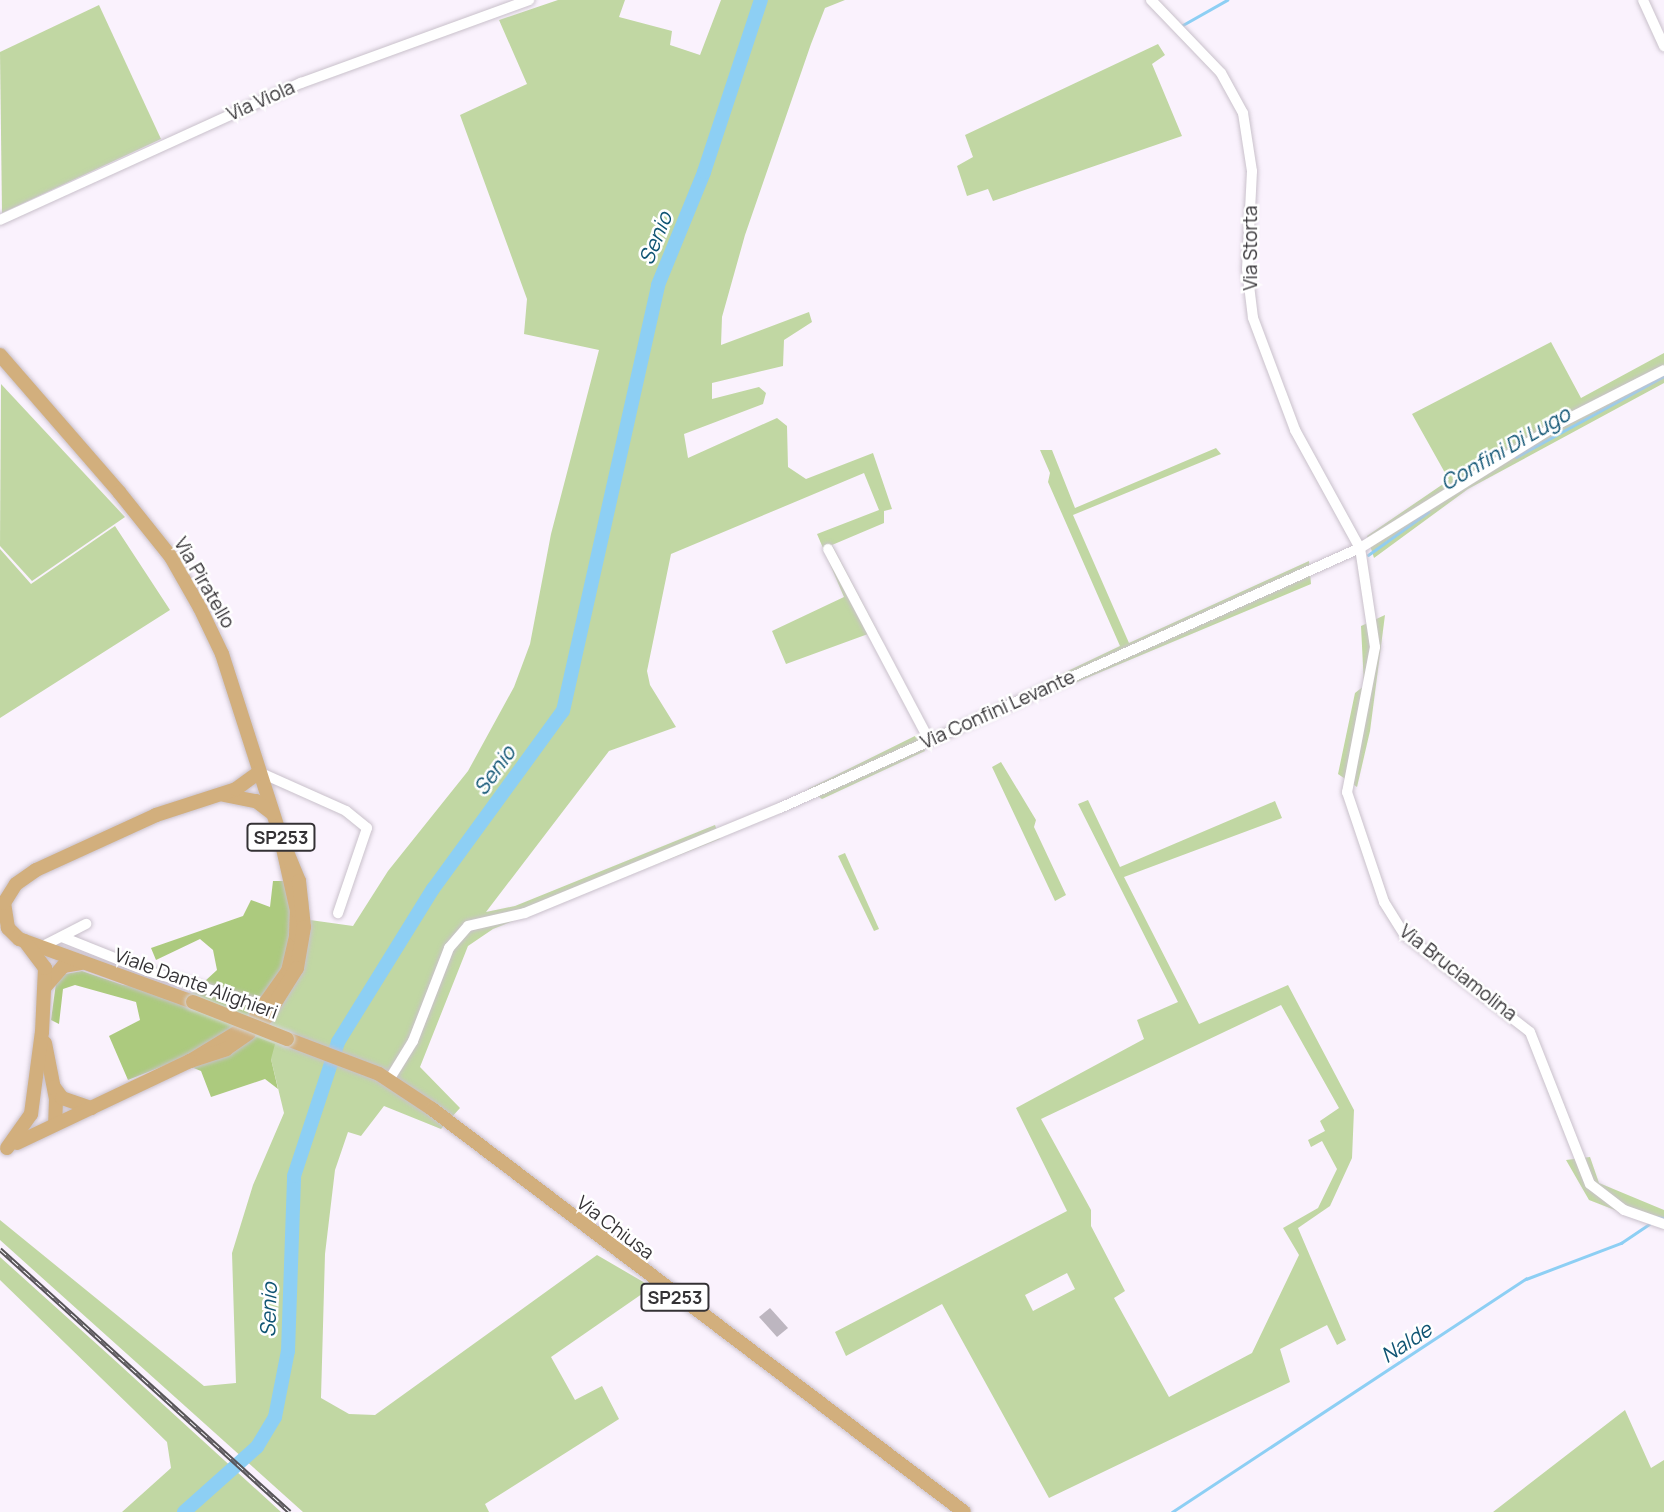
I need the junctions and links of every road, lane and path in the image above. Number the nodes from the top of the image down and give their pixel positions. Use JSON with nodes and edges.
{"nodes":[{"id":1,"x":530,"y":0,"type":"edge"},
{"id":2,"x":1151,"y":0,"type":"edge"},
{"id":3,"x":1643,"y":0,"type":"edge"},
{"id":4,"x":1664,"y":46,"type":"edge"},
{"id":5,"x":0,"y":220,"type":"edge"},
{"id":6,"x":3,"y":366,"type":"edge"},
{"id":7,"x":1664,"y":370,"type":"edge"},
{"id":8,"x":1360,"y":548,"type":"junction"},
{"id":9,"x":828,"y":550,"type":"dead end"},
{"id":10,"x":929,"y":740,"type":"junction"},
{"id":11,"x":259,"y":772,"type":"junction"},
{"id":12,"x":215,"y":795,"type":"junction"},
{"id":13,"x":273,"y":814,"type":"junction"},
{"id":14,"x":338,"y":913,"type":"dead end"},
{"id":15,"x":86,"y":924,"type":"dead end"},
{"id":16,"x":0,"y":932,"type":"edge"},
{"id":17,"x":62,"y":937,"type":"junction"},
{"id":18,"x":21,"y":940,"type":"junction"},
{"id":19,"x":41,"y":947,"type":"junction"},
{"id":20,"x":84,"y":963,"type":"junction"},
{"id":21,"x":44,"y":988,"type":"junction"},
{"id":22,"x":262,"y":1014,"type":"joint"},
{"id":23,"x":245,"y":1031,"type":"dead end"},
{"id":24,"x":42,"y":1032,"type":"junction"},
{"id":25,"x":384,"y":1077,"type":"junction"},
{"id":26,"x":54,"y":1087,"type":"junction"},
{"id":27,"x":33,"y":1101,"type":"junction"},
{"id":28,"x":93,"y":1108,"type":"junction"},
{"id":29,"x":55,"y":1124,"type":"junction"},
{"id":30,"x":3,"y":1149,"type":"edge"},
{"id":31,"x":1664,"y":1224,"type":"edge"},
{"id":32,"x":964,"y":1512,"type":"edge"}],
"edges":[{"from":1,"to":5,"type":"street","name":"Via Viola"},
{"from":2,"to":8,"type":"street","name":"Via Storta"},
{"from":3,"to":4,"type":"street"},
{"from":6,"to":11,"type":"main road","name":"Via Piratello"},
{"from":7,"to":8,"type":"street","name":"Via Confini Levante"},
{"from":8,"to":10,"type":"street","name":"Via Confini Levante"},
{"from":8,"to":31,"type":"street","name":"Via Bruciamolina"},
{"from":9,"to":10,"type":"street"},
{"from":10,"to":25,"type":"street","name":"Via Confini Levante"},
{"from":11,"to":12,"type":"main road"},
{"from":11,"to":13,"type":"main road","name":"Via Piratello","number":"SP253"},
{"from":11,"to":14,"type":"street"},
{"from":12,"to":13,"type":"main road","number":"SP253"},
{"from":12,"to":18,"type":"main road"},
{"from":13,"to":22,"type":"main road","name":"Via Piratello","number":"SP253"},
{"from":15,"to":17,"type":"street"},
{"from":16,"to":18,"type":"street","name":"Viale Dante Alighieri"},
{"from":17,"to":19,"type":"street"},
{"from":17,"to":22,"type":"street"},
{"from":18,"to":19,"type":"main road","name":"Viale Dante Alighieri","number":"SP253"},
{"from":18,"to":21,"type":"main road"},
{"from":19,"to":20,"type":"main road","name":"Viale Dante Alighieri","number":"SP253"},
{"from":20,"to":21,"type":"main road"},
{"from":20,"to":25,"type":"main road","name":"Viale Dante Alighieri","number":"SP253","bridge":true},
{"from":21,"to":24,"type":"main road"},
{"from":23,"to":28,"type":"main road"},
{"from":24,"to":26,"type":"main road"},
{"from":24,"to":27,"type":"main road"},
{"from":25,"to":32,"type":"main road","name":"Via Chiusa","number":"SP253"},
{"from":26,"to":28,"type":"main road"},
{"from":26,"to":29,"type":"main road"},
{"from":27,"to":29,"type":"main road"},
{"from":27,"to":30,"type":"main road"},
{"from":28,"to":29,"type":"main road"},
{"from":29,"to":30,"type":"main road"}]}
